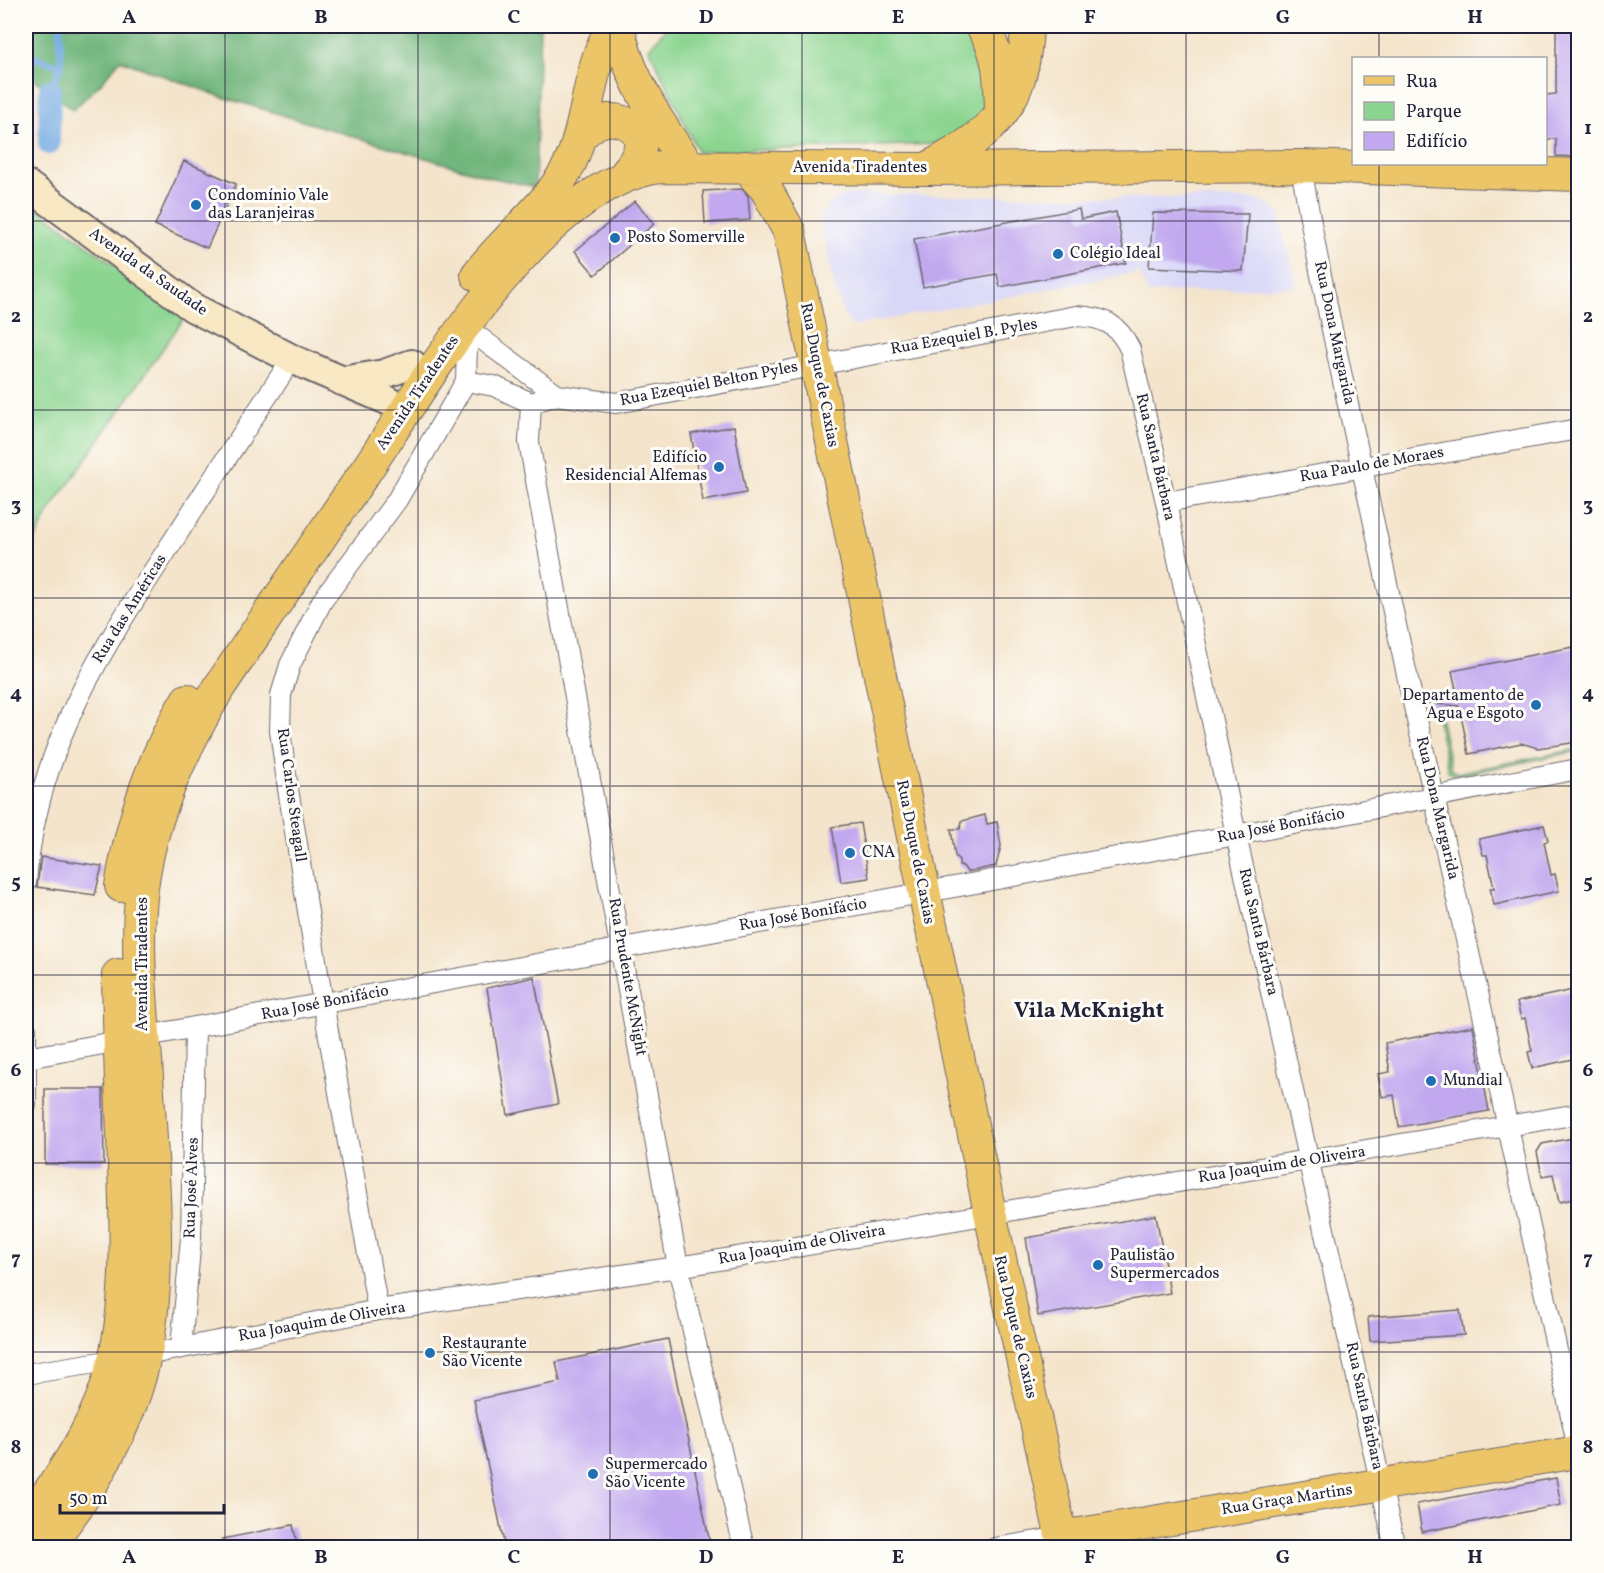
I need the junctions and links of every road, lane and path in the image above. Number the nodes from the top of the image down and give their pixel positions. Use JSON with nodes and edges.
{"nodes":[{"id":1,"x":613,"y":26,"type":"edge"},
{"id":2,"x":619,"y":26,"type":"edge"},
{"id":3,"x":982,"y":26,"type":"edge"},
{"id":4,"x":1027,"y":26,"type":"edge"},
{"id":5,"x":1001,"y":114,"type":"junction"},
{"id":6,"x":580,"y":136,"type":"junction"},
{"id":7,"x":690,"y":166,"type":"junction"},
{"id":8,"x":1301,"y":166,"type":"junction"},
{"id":9,"x":746,"y":167,"type":"junction"},
{"id":10,"x":926,"y":169,"type":"junction"},
{"id":11,"x":625,"y":175,"type":"junction"},
{"id":12,"x":1578,"y":176,"type":"edge"},
{"id":13,"x":26,"y":184,"type":"edge"},
{"id":14,"x":1111,"y":322,"type":"joint"},
{"id":15,"x":464,"y":326,"type":"junction"},
{"id":16,"x":292,"y":358,"type":"junction"},
{"id":17,"x":816,"y":364,"type":"junction"},
{"id":18,"x":416,"y":378,"type":"junction"},
{"id":19,"x":340,"y":381,"type":"junction"},
{"id":20,"x":466,"y":381,"type":"junction"},
{"id":21,"x":557,"y":395,"type":"junction"},
{"id":22,"x":387,"y":400,"type":"junction"},
{"id":23,"x":531,"y":403,"type":"junction"},
{"id":24,"x":1578,"y":429,"type":"edge"},
{"id":25,"x":1362,"y":467,"type":"junction"},
{"id":26,"x":1166,"y":502,"type":"junction"},
{"id":27,"x":1578,"y":769,"type":"edge"},
{"id":28,"x":1434,"y":797,"type":"junction"},
{"id":29,"x":1236,"y":835,"type":"junction"},
{"id":30,"x":26,"y":884,"type":"edge"},
{"id":31,"x":924,"y":893,"type":"junction"},
{"id":32,"x":622,"y":947,"type":"junction"},
{"id":33,"x":323,"y":1003,"type":"junction"},
{"id":34,"x":195,"y":1028,"type":"junction"},
{"id":35,"x":26,"y":1030,"type":"edge"},
{"id":36,"x":132,"y":1039,"type":"junction"},
{"id":37,"x":27,"y":1058,"type":"junction"},
{"id":38,"x":26,"y":1105,"type":"edge"},
{"id":39,"x":1578,"y":1114,"type":"edge"},
{"id":40,"x":1510,"y":1126,"type":"junction"},
{"id":41,"x":1310,"y":1161,"type":"junction"},
{"id":42,"x":990,"y":1213,"type":"junction"},
{"id":43,"x":678,"y":1267,"type":"junction"},
{"id":44,"x":378,"y":1310,"type":"junction"},
{"id":45,"x":181,"y":1348,"type":"junction"},
{"id":46,"x":146,"y":1355,"type":"junction"},
{"id":47,"x":114,"y":1360,"type":"junction"},
{"id":48,"x":26,"y":1374,"type":"edge"},
{"id":49,"x":1578,"y":1450,"type":"edge"},
{"id":50,"x":1382,"y":1485,"type":"junction"},
{"id":51,"x":26,"y":1522,"type":"edge"},
{"id":52,"x":1063,"y":1542,"type":"edge"},
{"id":53,"x":45,"y":1548,"type":"edge"},
{"id":54,"x":744,"y":1548,"type":"edge"},
{"id":55,"x":995,"y":1548,"type":"edge"},
{"id":56,"x":1395,"y":1548,"type":"edge"}],
"edges":[{"from":1,"to":6,"type":"main road","name":"Avenida Tiradentes"},
{"from":2,"to":7,"type":"main road"},
{"from":3,"to":5,"type":"main road"},
{"from":4,"to":5,"type":"main road"},
{"from":5,"to":10,"type":"main road"},
{"from":6,"to":11,"type":"main road"},
{"from":6,"to":18,"type":"main road","name":"Avenida Tiradentes"},
{"from":7,"to":9,"type":"main road","name":"Avenida Tiradentes"},
{"from":7,"to":11,"type":"main road","name":"Avenida Tiradentes"},
{"from":8,"to":10,"type":"main road","name":"Avenida Tiradentes"},
{"from":8,"to":12,"type":"main road","name":"Avenida Tiradentes"},
{"from":8,"to":25,"type":"street","name":"Rua Dona Margarida"},
{"from":9,"to":10,"type":"main road","name":"Avenida Tiradentes"},
{"from":9,"to":17,"type":"main road","name":"Rua Duque de Caxias"},
{"from":11,"to":15,"type":"main road","name":"Avenida Tiradentes"},
{"from":13,"to":16,"type":"street","name":"Avenida da Saudade"},
{"from":14,"to":17,"type":"street","name":"Rua Ezequiel B. Pyles"},
{"from":14,"to":26,"type":"street","name":"Rua Santa Bárbara"},
{"from":15,"to":18,"type":"main road","name":"Avenida Tiradentes"},
{"from":15,"to":20,"type":"street","name":"Rua Carlos Steagall"},
{"from":15,"to":21,"type":"street"},
{"from":16,"to":19,"type":"street","name":"Avenida da Saudade"},
{"from":16,"to":30,"type":"street","name":"Rua das Américas"},
{"from":17,"to":21,"type":"street","name":"Rua Ezequiel Belton Pyles"},
{"from":17,"to":31,"type":"main road","name":"Rua Duque de Caxias"},
{"from":18,"to":19,"type":"street"},
{"from":18,"to":22,"type":"main road","name":"Avenida Tiradentes"},
{"from":18,"to":36,"type":"main road","name":"Avenida Tiradentes"},
{"from":19,"to":22,"type":"street","name":"Avenida da Saudade"},
{"from":20,"to":23,"type":"street"},
{"from":20,"to":33,"type":"street","name":"Rua Carlos Steagall"},
{"from":21,"to":23,"type":"street","name":"Rua Ezequiel Belton Pyles"},
{"from":22,"to":36,"type":"main road","name":"Avenida Tiradentes"},
{"from":23,"to":32,"type":"street","name":"Rua Prudente McNight"},
{"from":24,"to":25,"type":"street","name":"Rua Paulo de Moraes"},
{"from":25,"to":26,"type":"street","name":"Rua Paulo de Moraes"},
{"from":25,"to":28,"type":"street","name":"Rua Dona Margarida"},
{"from":26,"to":29,"type":"street","name":"Rua Santa Bárbara"},
{"from":27,"to":28,"type":"street","name":"Rua José Bonifácio"},
{"from":28,"to":29,"type":"street","name":"Rua José Bonifácio"},
{"from":28,"to":40,"type":"street","name":"Rua Dona Margarida"},
{"from":29,"to":31,"type":"street","name":"Rua José Bonifácio"},
{"from":29,"to":41,"type":"street","name":"Rua Santa Bárbara"},
{"from":31,"to":32,"type":"street","name":"Rua José Bonifácio"},
{"from":31,"to":42,"type":"main road","name":"Rua Duque de Caxias"},
{"from":32,"to":33,"type":"street","name":"Rua José Bonifácio"},
{"from":32,"to":43,"type":"street","name":"Rua Prudente McNight"},
{"from":33,"to":34,"type":"street","name":"Rua José Bonifácio"},
{"from":33,"to":44,"type":"street","name":"Rua Carlos Steagall"},
{"from":34,"to":36,"type":"street","name":"Rua José Bonifácio"},
{"from":34,"to":45,"type":"street","name":"Rua José Alves"},
{"from":35,"to":37,"type":"street"},
{"from":36,"to":37,"type":"street","name":"Rua José Bonifácio"},
{"from":36,"to":46,"type":"main road","name":"Avenida Tiradentes"},
{"from":36,"to":47,"type":"main road","name":"Avenida Tiradentes"},
{"from":37,"to":38,"type":"street"},
{"from":39,"to":40,"type":"street","name":"Rua Joaquim de Oliveira"},
{"from":40,"to":41,"type":"street","name":"Rua Joaquim de Oliveira"},
{"from":40,"to":49,"type":"street","name":"Rua Dona Margarida"},
{"from":41,"to":42,"type":"street","name":"Rua Joaquim de Oliveira"},
{"from":41,"to":50,"type":"street","name":"Rua Santa Bárbara"},
{"from":42,"to":43,"type":"street","name":"Rua Joaquim de Oliveira"},
{"from":42,"to":52,"type":"main road","name":"Rua Duque de Caxias"},
{"from":43,"to":44,"type":"street","name":"Rua Joaquim de Oliveira"},
{"from":43,"to":54,"type":"street","name":"Rua Prudente McNight"},
{"from":44,"to":45,"type":"street","name":"Rua Joaquim de Oliveira"},
{"from":45,"to":46,"type":"street","name":"Rua Joaquim de Oliveira"},
{"from":46,"to":47,"type":"street","name":"Rua Joaquim de Oliveira"},
{"from":46,"to":53,"type":"main road","name":"Avenida Tiradentes"},
{"from":47,"to":48,"type":"street","name":"Rua Joaquim de Oliveira"},
{"from":47,"to":51,"type":"main road","name":"Avenida Tiradentes"},
{"from":49,"to":50,"type":"main road","name":"Rua Graça Martins"},
{"from":50,"to":52,"type":"main road","name":"Rua Graça Martins"},
{"from":50,"to":56,"type":"street","name":"Rua Santa Bárbara"},
{"from":52,"to":55,"type":"street","name":"Rua Graça Martins"}]}
